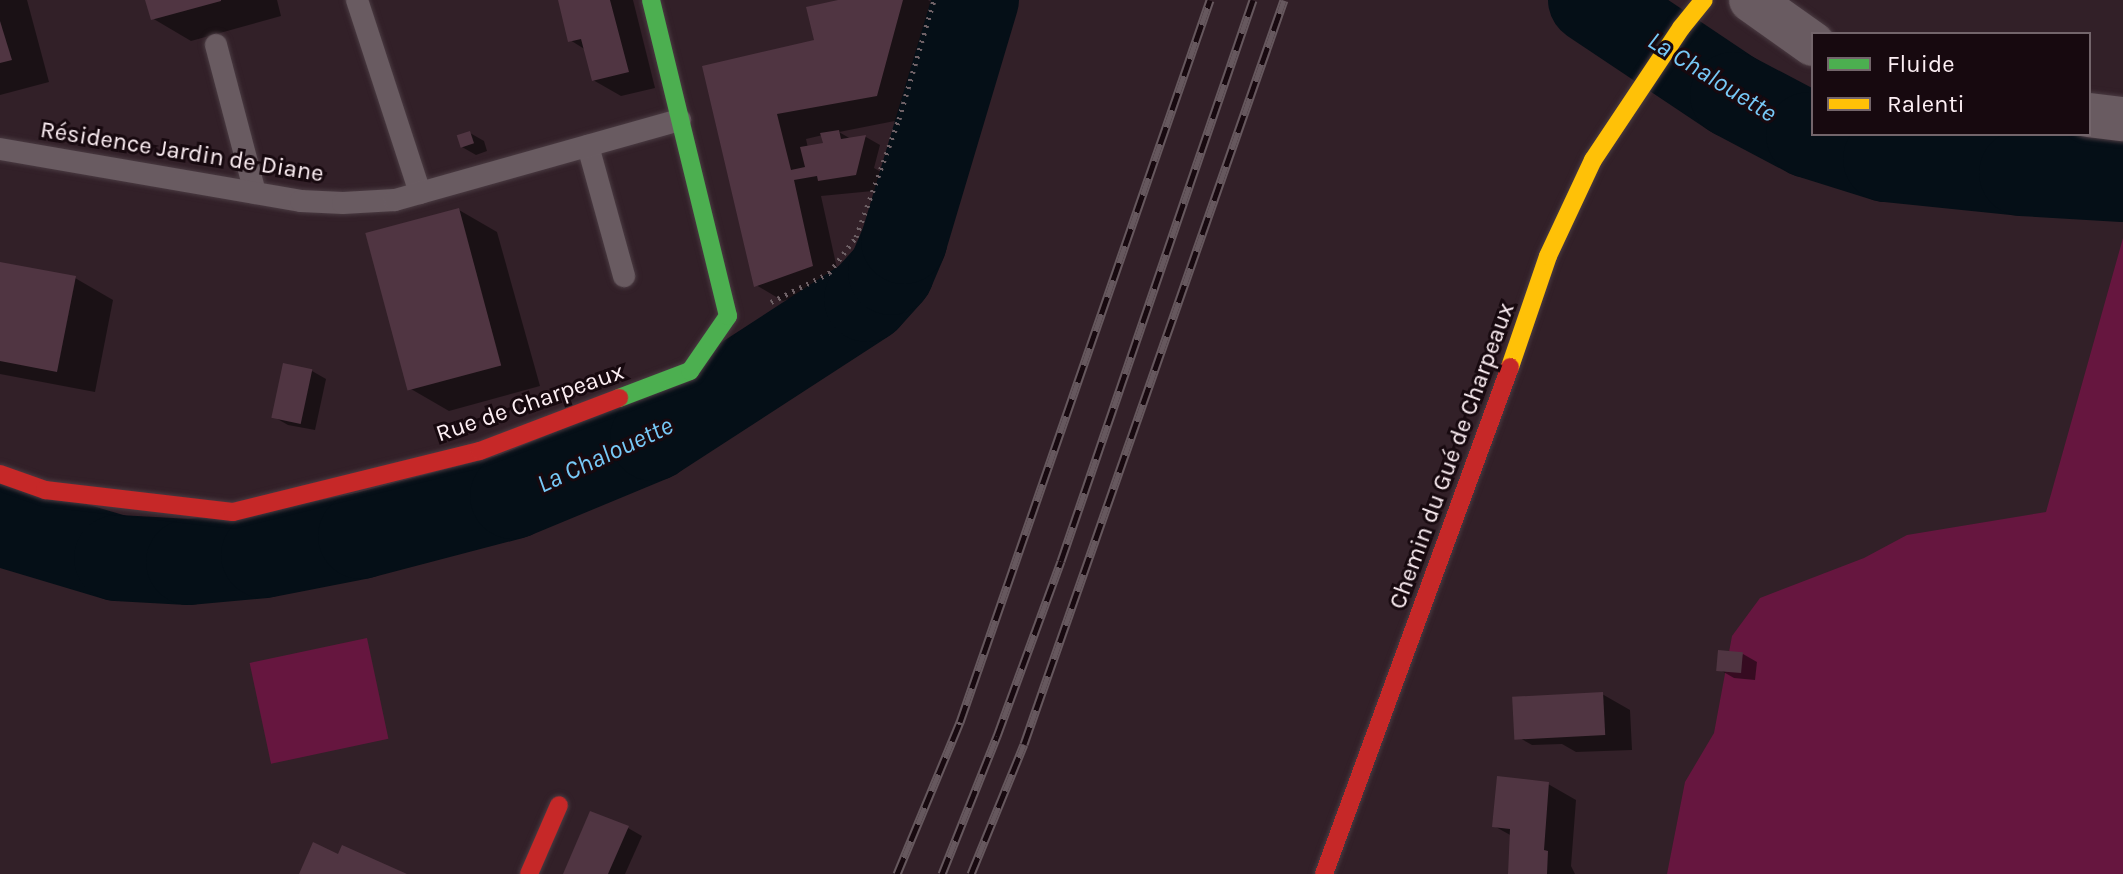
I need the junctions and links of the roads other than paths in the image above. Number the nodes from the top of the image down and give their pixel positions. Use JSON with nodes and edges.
{"nodes":[{"id":1,"x":357,"y":0,"type":"edge"},
{"id":2,"x":651,"y":0,"type":"edge"},
{"id":3,"x":1704,"y":0,"type":"edge"},
{"id":4,"x":1751,"y":0,"type":"edge"},
{"id":5,"x":1811,"y":43,"type":"edge"},
{"id":6,"x":216,"y":45,"type":"dead end"},
{"id":7,"x":2091,"y":115,"type":"edge"},
{"id":8,"x":2123,"y":119,"type":"edge"},
{"id":9,"x":680,"y":120,"type":"junction"},
{"id":10,"x":588,"y":146,"type":"junction"},
{"id":11,"x":0,"y":149,"type":"edge"},
{"id":12,"x":255,"y":193,"type":"junction"},
{"id":13,"x":420,"y":193,"type":"junction"},
{"id":14,"x":624,"y":276,"type":"dead end"},
{"id":15,"x":0,"y":474,"type":"edge"},
{"id":16,"x":559,"y":805,"type":"dead end"},
{"id":17,"x":529,"y":874,"type":"edge"},
{"id":18,"x":1324,"y":874,"type":"edge"}],
"edges":[{"from":1,"to":13,"type":"lane"},
{"from":2,"to":9,"type":"street"},
{"from":3,"to":18,"type":"street","name":"Chemin du Gué de Charpeaux"},
{"from":4,"to":5,"type":"street"},
{"from":6,"to":12,"type":"lane"},
{"from":7,"to":8,"type":"street"},
{"from":9,"to":10,"type":"lane","name":"Résidence Jardin de Diane"},
{"from":9,"to":15,"type":"street","name":"Rue de Charpeaux"},
{"from":10,"to":13,"type":"lane","name":"Résidence Jardin de Diane"},
{"from":10,"to":14,"type":"lane"},
{"from":11,"to":12,"type":"lane","name":"Résidence Jardin de Diane"},
{"from":12,"to":13,"type":"lane","name":"Résidence Jardin de Diane"},
{"from":16,"to":17,"type":"street"}]}
